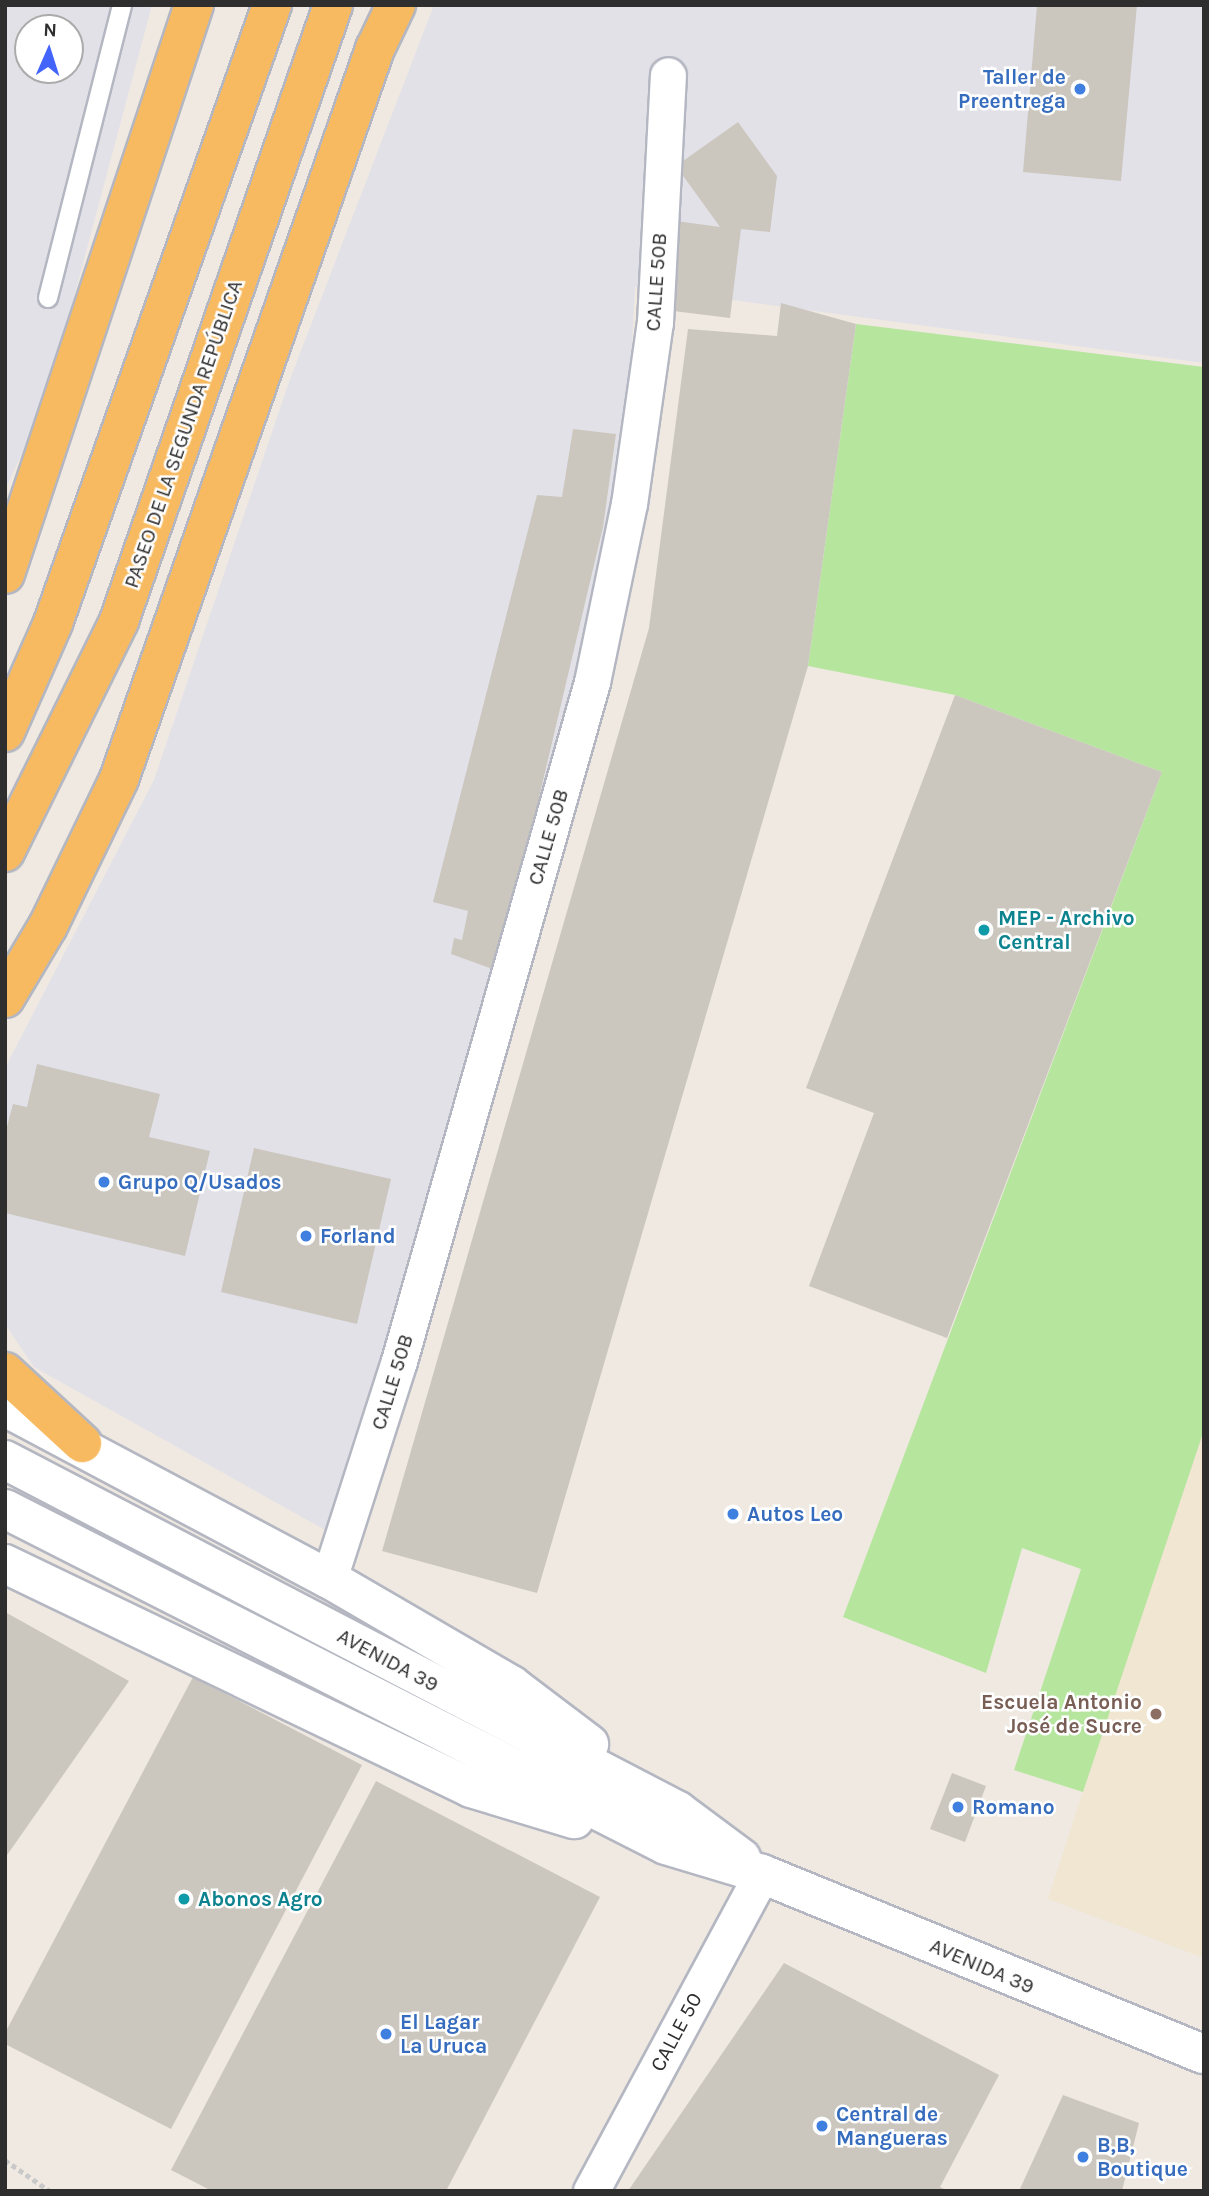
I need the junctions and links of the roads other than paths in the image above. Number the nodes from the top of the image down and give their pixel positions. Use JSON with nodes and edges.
{"nodes":[{"id":1,"x":122,"y":5,"type":"edge"},
{"id":2,"x":194,"y":5,"type":"edge"},
{"id":3,"x":272,"y":5,"type":"edge"},
{"id":4,"x":333,"y":5,"type":"edge"},
{"id":5,"x":396,"y":5,"type":"edge"},
{"id":6,"x":668,"y":75,"type":"dead end"},
{"id":7,"x":48,"y":298,"type":"dead end"},
{"id":8,"x":5,"y":574,"type":"edge"},
{"id":9,"x":5,"y":732,"type":"edge"},
{"id":10,"x":5,"y":852,"type":"edge"},
{"id":11,"x":5,"y":998,"type":"edge"},
{"id":12,"x":5,"y":1373,"type":"edge"},
{"id":13,"x":5,"y":1407,"type":"edge"},
{"id":14,"x":82,"y":1443,"type":"junction"},
{"id":15,"x":5,"y":1460,"type":"edge"},
{"id":16,"x":5,"y":1510,"type":"edge"},
{"id":17,"x":5,"y":1564,"type":"edge"},
{"id":18,"x":329,"y":1579,"type":"junction"},
{"id":19,"x":672,"y":1828,"type":"junction"},
{"id":20,"x":762,"y":1874,"type":"junction"},
{"id":21,"x":1204,"y":2054,"type":"edge"},
{"id":22,"x":591,"y":2191,"type":"edge"}],
"edges":[{"from":1,"to":7,"type":"lane"},
{"from":2,"to":8,"type":"highway"},
{"from":3,"to":9,"type":"highway"},
{"from":4,"to":10,"type":"highway","name":"PASEO DE LA SEGUNDA REPÚBLICA"},
{"from":5,"to":11,"type":"highway"},
{"from":6,"to":18,"type":"street","name":"CALLE 50B"},
{"from":12,"to":14,"type":"highway"},
{"from":13,"to":14,"type":"main road"},
{"from":14,"to":18,"type":"main road"},
{"from":15,"to":19,"type":"main road","name":"AVENIDA 39"},
{"from":16,"to":19,"type":"main road","name":"AVENIDA 39"},
{"from":17,"to":19,"type":"main road"},
{"from":18,"to":19,"type":"main road"},
{"from":19,"to":20,"type":"main road","name":"AVENIDA 39"},
{"from":20,"to":21,"type":"main road","name":"AVENIDA 39"},
{"from":20,"to":22,"type":"street","name":"CALLE 50"}]}
